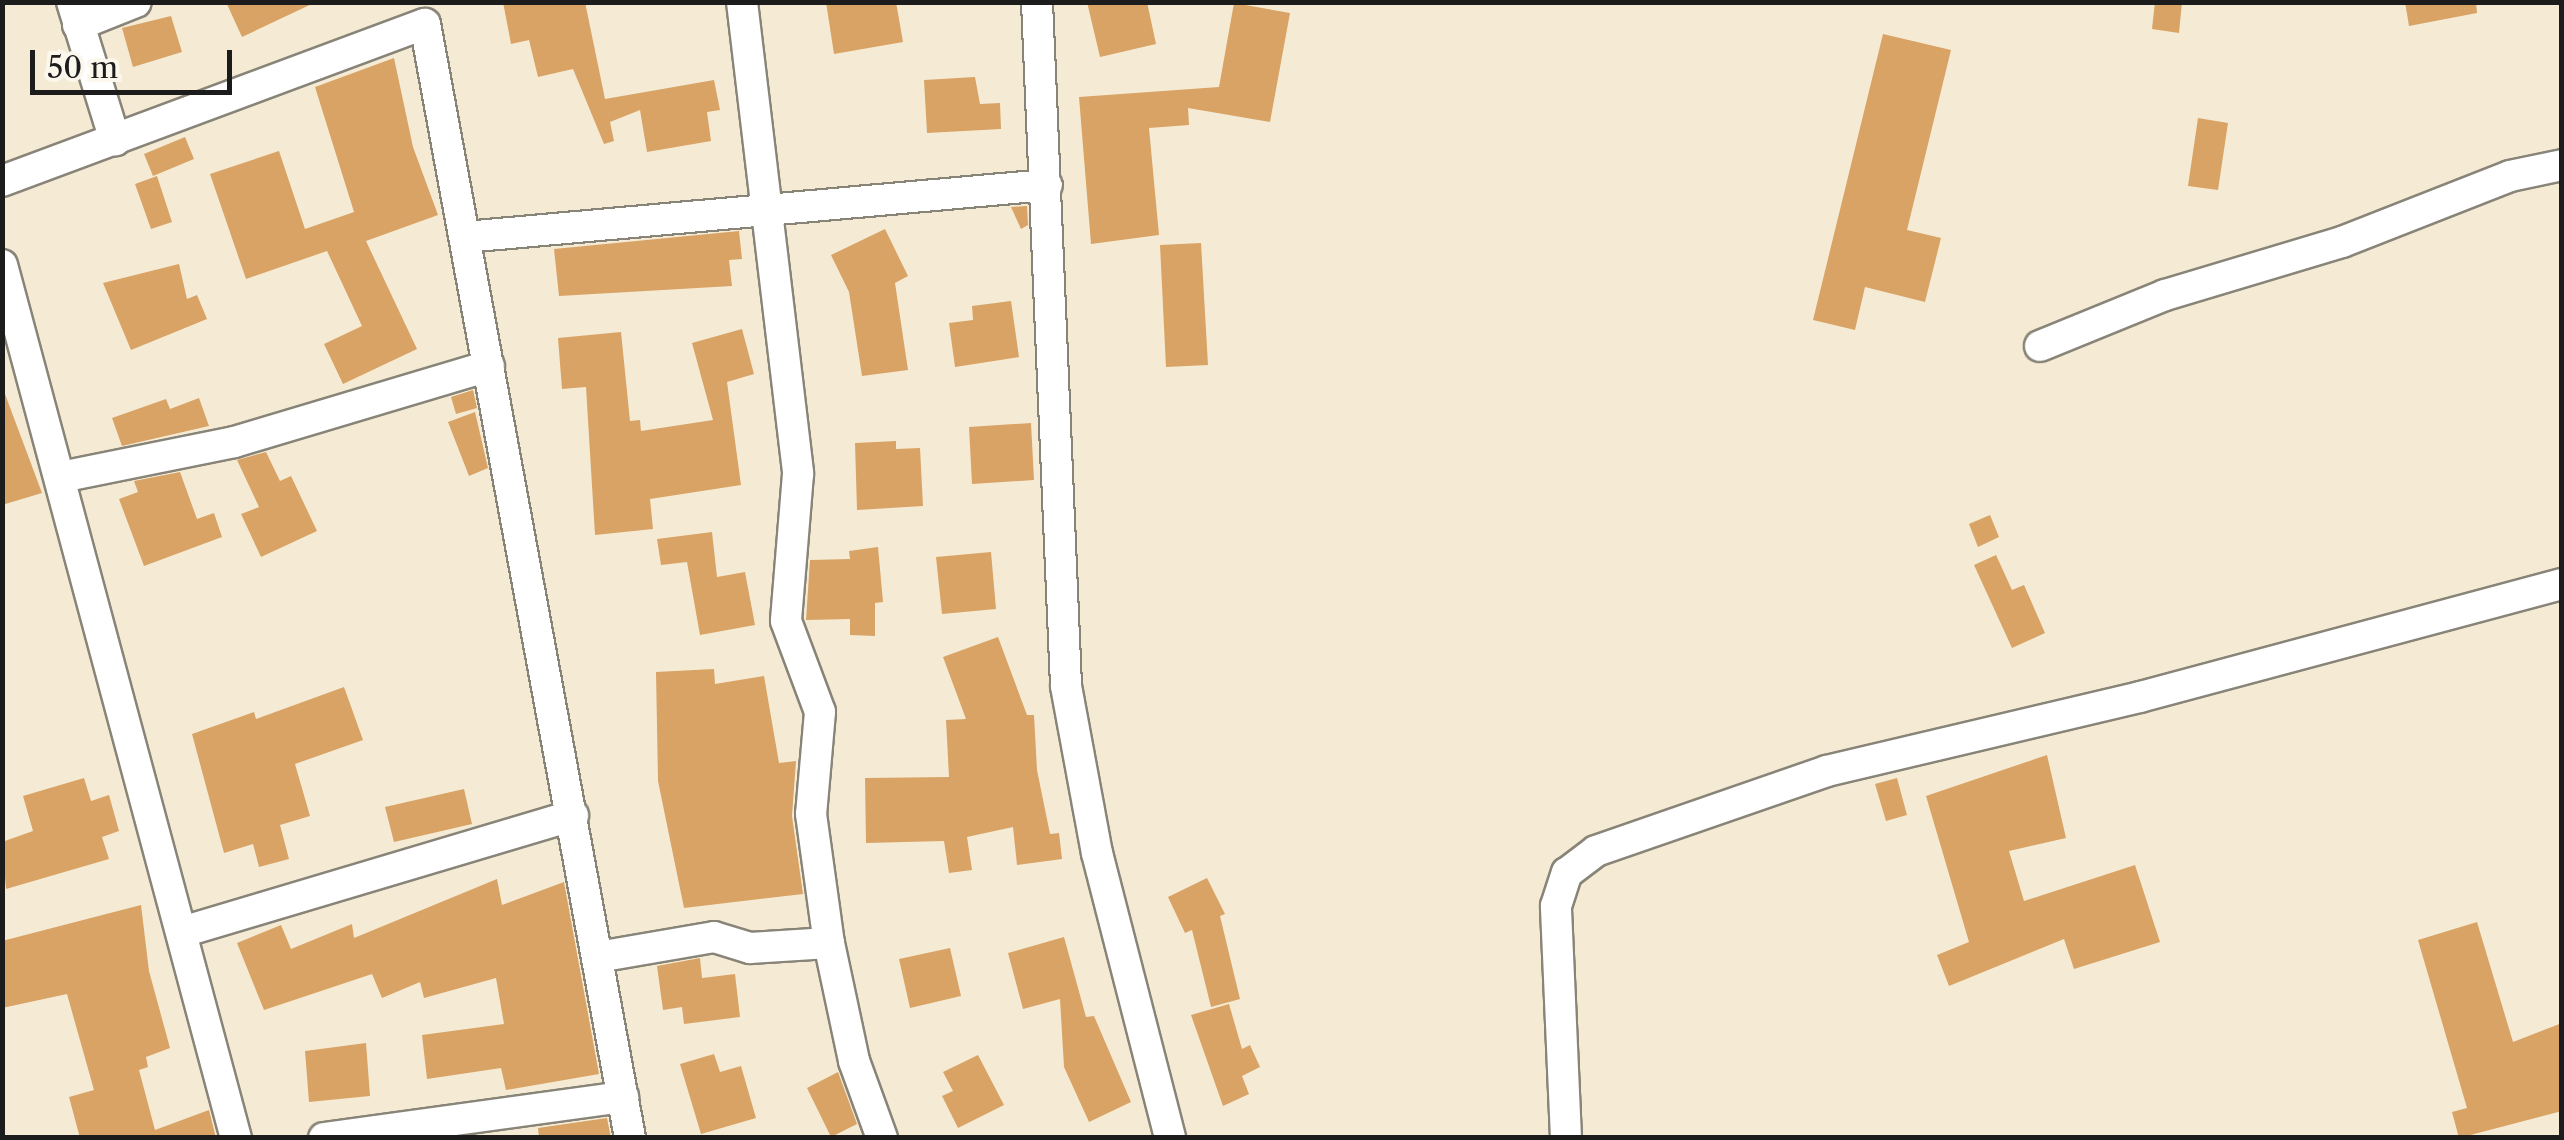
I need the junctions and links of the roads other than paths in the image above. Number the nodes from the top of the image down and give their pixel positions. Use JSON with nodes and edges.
{"nodes":[{"id":1,"x":136,"y":2,"type":"edge"},
{"id":2,"x":742,"y":2,"type":"edge"},
{"id":3,"x":1037,"y":2,"type":"edge"},
{"id":4,"x":423,"y":13,"type":"edge"},
{"id":5,"x":75,"y":14,"type":"edge"},
{"id":6,"x":115,"y":140,"type":"junction"},
{"id":7,"x":2562,"y":166,"type":"edge"},
{"id":8,"x":2,"y":180,"type":"edge"},
{"id":9,"x":1047,"y":185,"type":"junction"},
{"id":10,"x":769,"y":208,"type":"junction"},
{"id":11,"x":465,"y":237,"type":"junction"},
{"id":12,"x":2,"y":265,"type":"edge"},
{"id":13,"x":2040,"y":346,"type":"dead end"},
{"id":14,"x":489,"y":366,"type":"junction"},
{"id":15,"x":60,"y":477,"type":"junction"},
{"id":16,"x":2562,"y":584,"type":"edge"},
{"id":17,"x":573,"y":816,"type":"junction"},
{"id":18,"x":185,"y":931,"type":"junction"},
{"id":19,"x":829,"y":943,"type":"junction"},
{"id":20,"x":598,"y":957,"type":"junction"},
{"id":21,"x":623,"y":1097,"type":"junction"},
{"id":22,"x":236,"y":1138,"type":"edge"},
{"id":23,"x":324,"y":1138,"type":"edge"},
{"id":24,"x":630,"y":1138,"type":"edge"},
{"id":25,"x":882,"y":1138,"type":"edge"},
{"id":26,"x":1170,"y":1138,"type":"edge"},
{"id":27,"x":1566,"y":1138,"type":"edge"}],
"edges":[{"from":1,"to":5,"type":"street"},
{"from":2,"to":10,"type":"street"},
{"from":3,"to":9,"type":"street"},
{"from":4,"to":6,"type":"street"},
{"from":4,"to":11,"type":"street"},
{"from":5,"to":6,"type":"street"},
{"from":6,"to":8,"type":"street"},
{"from":7,"to":13,"type":"street"},
{"from":9,"to":10,"type":"street"},
{"from":9,"to":26,"type":"street"},
{"from":10,"to":11,"type":"street"},
{"from":10,"to":19,"type":"street"},
{"from":11,"to":14,"type":"street"},
{"from":12,"to":15,"type":"street"},
{"from":14,"to":15,"type":"street"},
{"from":14,"to":17,"type":"street"},
{"from":15,"to":18,"type":"street"},
{"from":16,"to":27,"type":"street"},
{"from":17,"to":18,"type":"street"},
{"from":17,"to":20,"type":"street"},
{"from":18,"to":22,"type":"street"},
{"from":19,"to":20,"type":"street"},
{"from":19,"to":25,"type":"street"},
{"from":20,"to":21,"type":"street"},
{"from":21,"to":23,"type":"street"},
{"from":21,"to":24,"type":"street"}]}
